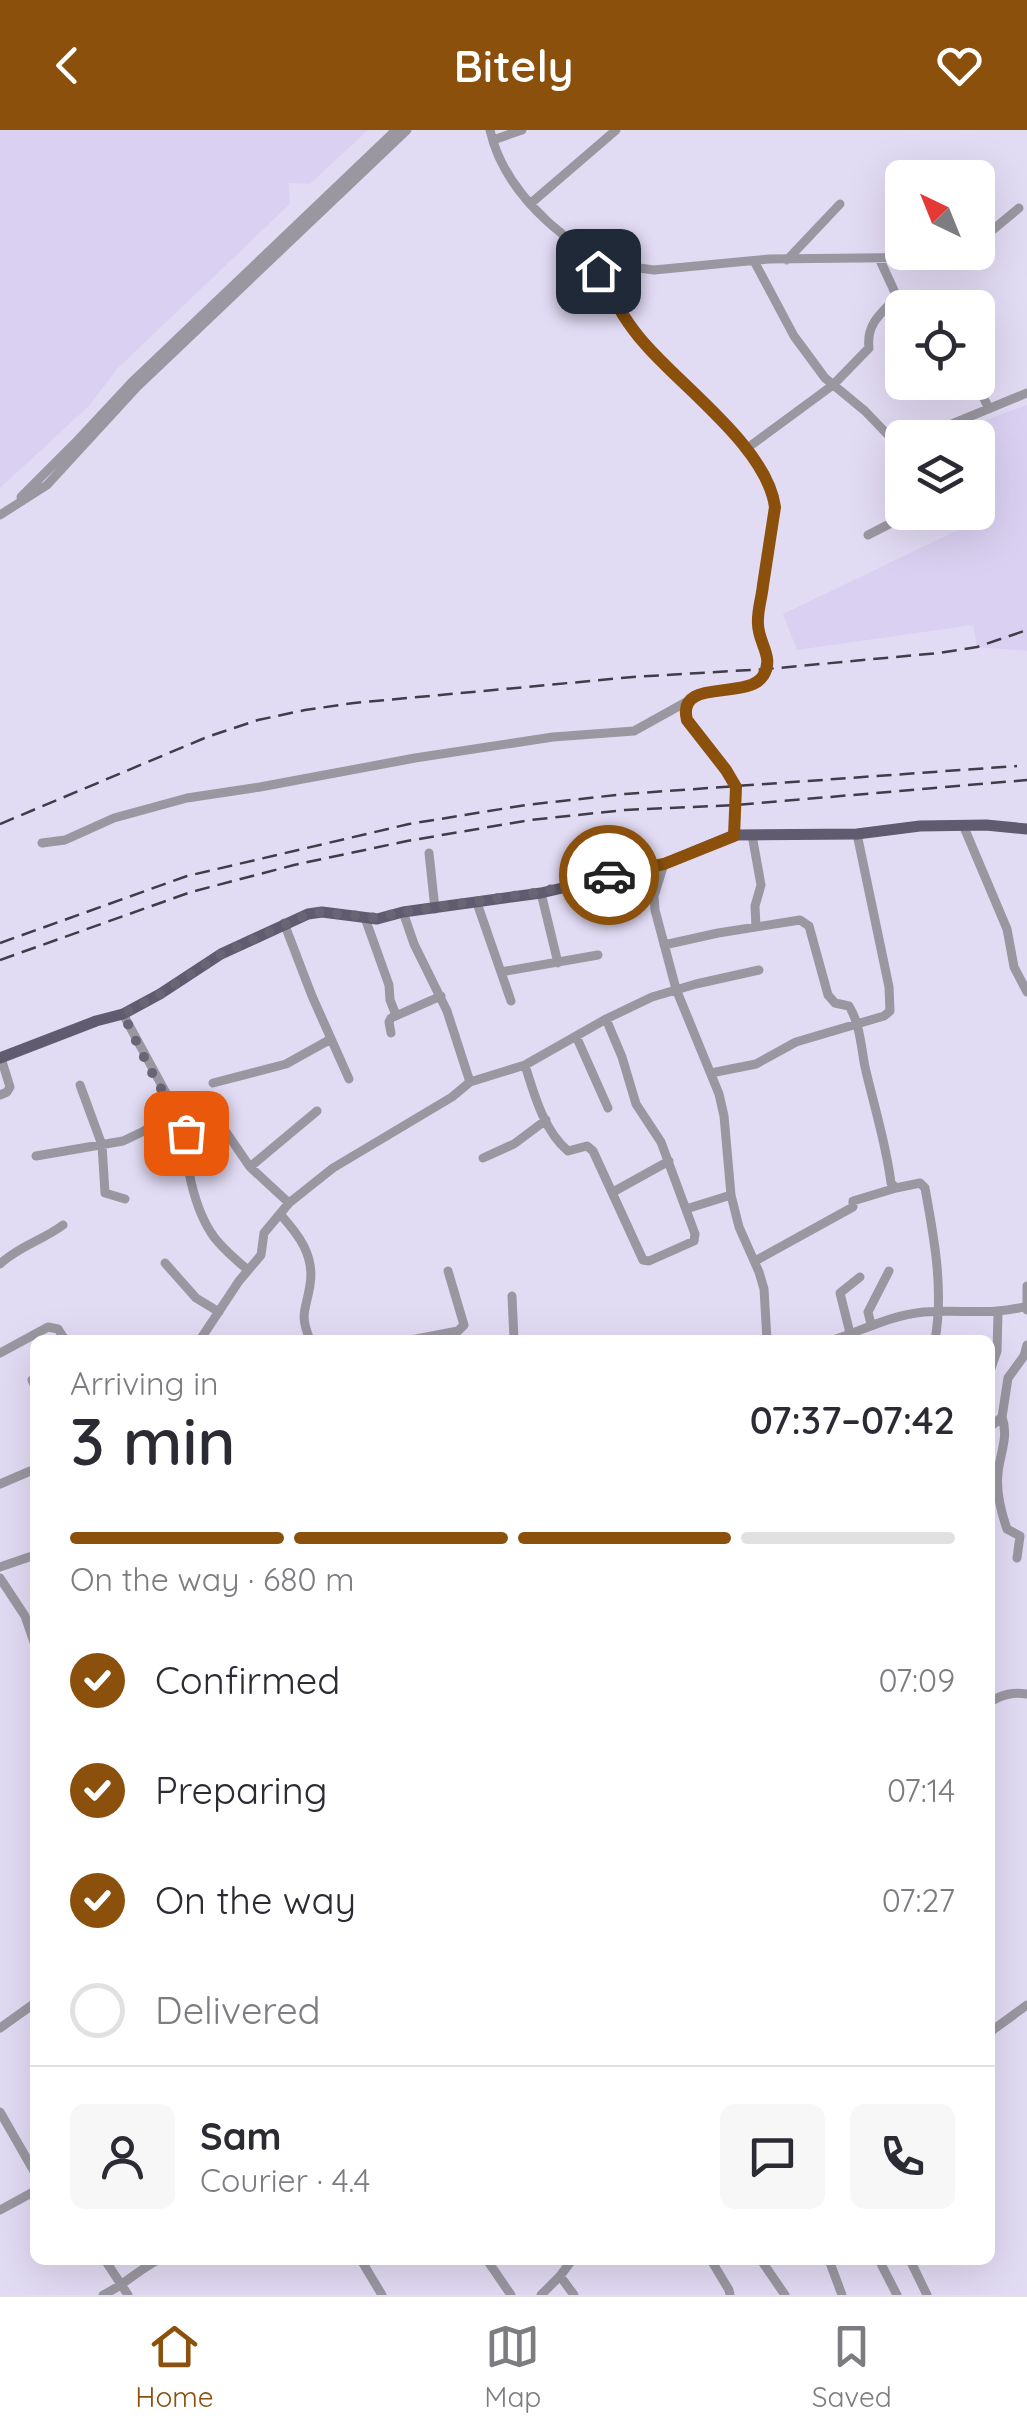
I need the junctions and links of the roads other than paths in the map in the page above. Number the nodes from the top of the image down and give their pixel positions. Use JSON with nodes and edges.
{"nodes":[{"id":1,"x":396,"y":130,"type":"edge"},
{"id":2,"x":407,"y":130,"type":"edge"},
{"id":3,"x":522,"y":130,"type":"edge"},
{"id":4,"x":616,"y":130,"type":"edge"},
{"id":5,"x":491,"y":135,"type":"edge"},
{"id":6,"x":530,"y":204,"type":"junction"},
{"id":7,"x":840,"y":204,"type":"dead end"},
{"id":8,"x":1019,"y":208,"type":"dead end"},
{"id":9,"x":995,"y":228,"type":"edge"},
{"id":10,"x":589,"y":257,"type":"junction"},
{"id":11,"x":879,"y":258,"type":"junction"},
{"id":12,"x":885,"y":258,"type":"edge"},
{"id":13,"x":787,"y":260,"type":"junction"},
{"id":14,"x":754,"y":261,"type":"junction"},
{"id":15,"x":894,"y":290,"type":"edge"},
{"id":16,"x":885,"y":309,"type":"edge"},
{"id":17,"x":833,"y":385,"type":"junction"},
{"id":18,"x":1027,"y":394,"type":"edge"},
{"id":19,"x":985,"y":400,"type":"edge"},
{"id":20,"x":989,"y":409,"type":"junction"},
{"id":21,"x":962,"y":420,"type":"edge"},
{"id":22,"x":885,"y":430,"type":"edge"},
{"id":23,"x":746,"y":449,"type":"junction"},
{"id":24,"x":885,"y":526,"type":"edge"},
{"id":25,"x":868,"y":535,"type":"dead end"},
{"id":26,"x":688,"y":701,"type":"junction"},
{"id":27,"x":963,"y":826,"type":"junction"},
{"id":28,"x":1027,"y":829,"type":"edge"},
{"id":29,"x":857,"y":834,"type":"junction"},
{"id":30,"x":752,"y":835,"type":"junction"},
{"id":31,"x":734,"y":836,"type":"junction"},
{"id":32,"x":42,"y":843,"type":"dead end"},
{"id":33,"x":428,"y":853,"type":"dead end"},
{"id":34,"x":664,"y":864,"type":"junction"},
{"id":35,"x":541,"y":892,"type":"junction"},
{"id":36,"x":477,"y":903,"type":"junction"},
{"id":37,"x":435,"y":909,"type":"junction"},
{"id":38,"x":403,"y":912,"type":"junction"},
{"id":39,"x":364,"y":918,"type":"junction"},
{"id":40,"x":284,"y":924,"type":"junction"},
{"id":41,"x":756,"y":927,"type":"junction"},
{"id":42,"x":664,"y":945,"type":"junction"},
{"id":43,"x":598,"y":955,"type":"dead end"},
{"id":44,"x":558,"y":963,"type":"junction"},
{"id":45,"x":759,"y":970,"type":"dead end"},
{"id":46,"x":501,"y":972,"type":"junction"},
{"id":47,"x":676,"y":989,"type":"junction"},
{"id":48,"x":1027,"y":992,"type":"edge"},
{"id":49,"x":441,"y":996,"type":"junction"},
{"id":50,"x":511,"y":1001,"type":"dead end"},
{"id":51,"x":123,"y":1014,"type":"junction"},
{"id":52,"x":396,"y":1015,"type":"junction"},
{"id":53,"x":606,"y":1019,"type":"junction"},
{"id":54,"x":858,"y":1024,"type":"junction"},
{"id":55,"x":392,"y":1033,"type":"dead end"},
{"id":56,"x":576,"y":1036,"type":"junction"},
{"id":57,"x":332,"y":1039,"type":"junction"},
{"id":58,"x":0,"y":1058,"type":"edge"},
{"id":59,"x":525,"y":1065,"type":"junction"},
{"id":60,"x":711,"y":1073,"type":"junction"},
{"id":61,"x":349,"y":1078,"type":"dead end"},
{"id":62,"x":470,"y":1082,"type":"junction"},
{"id":63,"x":213,"y":1083,"type":"dead end"},
{"id":64,"x":80,"y":1085,"type":"dead end"},
{"id":65,"x":0,"y":1095,"type":"edge"},
{"id":66,"x":608,"y":1108,"type":"dead end"},
{"id":67,"x":176,"y":1111,"type":"junction"},
{"id":68,"x":317,"y":1111,"type":"dead end"},
{"id":69,"x":546,"y":1120,"type":"junction"},
{"id":70,"x":188,"y":1124,"type":"junction"},
{"id":71,"x":102,"y":1145,"type":"junction"},
{"id":72,"x":36,"y":1156,"type":"dead end"},
{"id":73,"x":483,"y":1158,"type":"dead end"},
{"id":74,"x":669,"y":1161,"type":"junction"},
{"id":75,"x":250,"y":1167,"type":"junction"},
{"id":76,"x":896,"y":1188,"type":"junction"},
{"id":77,"x":613,"y":1192,"type":"junction"},
{"id":78,"x":731,"y":1195,"type":"junction"},
{"id":79,"x":125,"y":1198,"type":"dead end"},
{"id":80,"x":290,"y":1204,"type":"junction"},
{"id":81,"x":686,"y":1209,"type":"junction"},
{"id":82,"x":280,"y":1214,"type":"junction"},
{"id":83,"x":63,"y":1225,"type":"dead end"},
{"id":84,"x":755,"y":1262,"type":"junction"},
{"id":85,"x":164,"y":1263,"type":"dead end"},
{"id":86,"x":0,"y":1264,"type":"edge"},
{"id":87,"x":248,"y":1270,"type":"junction"},
{"id":88,"x":448,"y":1271,"type":"dead end"},
{"id":89,"x":889,"y":1271,"type":"dead end"},
{"id":90,"x":860,"y":1277,"type":"dead end"},
{"id":91,"x":1027,"y":1286,"type":"edge"},
{"id":92,"x":512,"y":1296,"type":"dead end"},
{"id":93,"x":1027,"y":1308,"type":"edge"},
{"id":94,"x":938,"y":1311,"type":"junction"},
{"id":95,"x":218,"y":1312,"type":"junction"},
{"id":96,"x":998,"y":1312,"type":"junction"},
{"id":97,"x":870,"y":1324,"type":"junction"},
{"id":98,"x":850,"y":1334,"type":"joint"},
{"id":99,"x":33,"y":1335,"type":"edge"},
{"id":100,"x":62,"y":1335,"type":"edge"},
{"id":101,"x":203,"y":1335,"type":"edge"},
{"id":102,"x":308,"y":1335,"type":"edge"},
{"id":103,"x":438,"y":1335,"type":"edge"},
{"id":104,"x":514,"y":1335,"type":"edge"},
{"id":105,"x":767,"y":1335,"type":"edge"},
{"id":106,"x":935,"y":1335,"type":"edge"},
{"id":107,"x":30,"y":1337,"type":"edge"},
{"id":108,"x":1027,"y":1345,"type":"edge"},
{"id":109,"x":0,"y":1353,"type":"edge"},
{"id":110,"x":995,"y":1358,"type":"edge"},
{"id":111,"x":1002,"y":1417,"type":"junction"},
{"id":112,"x":995,"y":1423,"type":"edge"},
{"id":113,"x":30,"y":1471,"type":"edge"},
{"id":114,"x":0,"y":1481,"type":"edge"},
{"id":115,"x":995,"y":1485,"type":"edge"},
{"id":116,"x":995,"y":1493,"type":"edge"},
{"id":117,"x":30,"y":1557,"type":"edge"},
{"id":118,"x":1017,"y":1558,"type":"dead end"},
{"id":119,"x":0,"y":1567,"type":"edge"},
{"id":120,"x":0,"y":1578,"type":"edge"},
{"id":121,"x":30,"y":1614,"type":"edge"},
{"id":122,"x":1027,"y":1694,"type":"edge"},
{"id":123,"x":995,"y":1699,"type":"edge"},
{"id":124,"x":1027,"y":2005,"type":"edge"},
{"id":125,"x":30,"y":2007,"type":"edge"},
{"id":126,"x":0,"y":2028,"type":"edge"},
{"id":127,"x":995,"y":2028,"type":"edge"},
{"id":128,"x":0,"y":2112,"type":"edge"},
{"id":129,"x":30,"y":2164,"type":"edge"},
{"id":130,"x":30,"y":2194,"type":"edge"},
{"id":131,"x":0,"y":2210,"type":"edge"},
{"id":132,"x":109,"y":2265,"type":"edge"},
{"id":133,"x":147,"y":2265,"type":"edge"},
{"id":134,"x":364,"y":2265,"type":"edge"},
{"id":135,"x":490,"y":2265,"type":"edge"},
{"id":136,"x":568,"y":2265,"type":"edge"},
{"id":137,"x":713,"y":2265,"type":"edge"},
{"id":138,"x":764,"y":2265,"type":"edge"},
{"id":139,"x":832,"y":2265,"type":"edge"},
{"id":140,"x":882,"y":2265,"type":"edge"},
{"id":141,"x":912,"y":2265,"type":"edge"},
{"id":142,"x":560,"y":2276,"type":"junction"},
{"id":143,"x":122,"y":2284,"type":"junction"},
{"id":144,"x":103,"y":2295,"type":"edge"},
{"id":145,"x":128,"y":2295,"type":"edge"},
{"id":146,"x":382,"y":2295,"type":"edge"},
{"id":147,"x":511,"y":2295,"type":"edge"},
{"id":148,"x":541,"y":2295,"type":"edge"},
{"id":149,"x":574,"y":2295,"type":"edge"},
{"id":150,"x":730,"y":2295,"type":"edge"},
{"id":151,"x":785,"y":2295,"type":"edge"},
{"id":152,"x":842,"y":2295,"type":"edge"},
{"id":153,"x":897,"y":2295,"type":"edge"},
{"id":154,"x":927,"y":2295,"type":"edge"}],
"edges":[{"from":1,"to":2,"type":"street"},
{"from":3,"to":5,"type":"street"},
{"from":4,"to":6,"type":"street"},
{"from":5,"to":6,"type":"street"},
{"from":6,"to":10,"type":"street"},
{"from":7,"to":13,"type":"street"},
{"from":8,"to":9,"type":"street"},
{"from":10,"to":14,"type":"street"},
{"from":10,"to":23,"type":"street"},
{"from":11,"to":12,"type":"street"},
{"from":11,"to":13,"type":"street"},
{"from":11,"to":15,"type":"street"},
{"from":13,"to":14,"type":"street"},
{"from":14,"to":17,"type":"street"},
{"from":16,"to":17,"type":"street"},
{"from":17,"to":22,"type":"street"},
{"from":17,"to":23,"type":"street"},
{"from":18,"to":20,"type":"street"},
{"from":19,"to":20,"type":"street"},
{"from":20,"to":21,"type":"street"},
{"from":23,"to":26,"type":"street"},
{"from":24,"to":25,"type":"street"},
{"from":26,"to":31,"type":"street"},
{"from":26,"to":32,"type":"street"},
{"from":27,"to":28,"type":"main road"},
{"from":27,"to":29,"type":"main road"},
{"from":27,"to":48,"type":"street"},
{"from":29,"to":30,"type":"main road"},
{"from":29,"to":54,"type":"street"},
{"from":30,"to":31,"type":"main road"},
{"from":30,"to":41,"type":"street"},
{"from":31,"to":34,"type":"main road"},
{"from":33,"to":37,"type":"street"},
{"from":34,"to":35,"type":"main road"},
{"from":34,"to":42,"type":"street"},
{"from":35,"to":36,"type":"main road"},
{"from":35,"to":44,"type":"street"},
{"from":36,"to":37,"type":"main road"},
{"from":36,"to":46,"type":"street"},
{"from":37,"to":38,"type":"main road"},
{"from":38,"to":39,"type":"main road"},
{"from":38,"to":49,"type":"street"},
{"from":39,"to":40,"type":"main road"},
{"from":39,"to":52,"type":"street"},
{"from":40,"to":51,"type":"main road"},
{"from":40,"to":57,"type":"street"},
{"from":41,"to":42,"type":"street"},
{"from":41,"to":54,"type":"street"},
{"from":42,"to":47,"type":"street"},
{"from":43,"to":44,"type":"street"},
{"from":44,"to":46,"type":"street"},
{"from":45,"to":47,"type":"street"},
{"from":46,"to":50,"type":"street"},
{"from":47,"to":53,"type":"street"},
{"from":47,"to":60,"type":"street"},
{"from":49,"to":52,"type":"street"},
{"from":49,"to":62,"type":"street"},
{"from":51,"to":58,"type":"main road"},
{"from":51,"to":67,"type":"street"},
{"from":52,"to":55,"type":"street"},
{"from":53,"to":56,"type":"street"},
{"from":53,"to":74,"type":"street"},
{"from":54,"to":60,"type":"street"},
{"from":54,"to":76,"type":"street"},
{"from":56,"to":59,"type":"street"},
{"from":56,"to":66,"type":"street"},
{"from":57,"to":61,"type":"street"},
{"from":57,"to":63,"type":"street"},
{"from":58,"to":65,"type":"street"},
{"from":59,"to":62,"type":"street"},
{"from":59,"to":69,"type":"street"},
{"from":60,"to":78,"type":"street"},
{"from":62,"to":80,"type":"street"},
{"from":64,"to":71,"type":"street"},
{"from":67,"to":70,"type":"street"},
{"from":67,"to":71,"type":"street"},
{"from":68,"to":75,"type":"street"},
{"from":69,"to":73,"type":"street"},
{"from":69,"to":77,"type":"street"},
{"from":70,"to":75,"type":"street"},
{"from":70,"to":87,"type":"street"},
{"from":71,"to":72,"type":"street"},
{"from":71,"to":79,"type":"street"},
{"from":74,"to":77,"type":"street"},
{"from":74,"to":81,"type":"street"},
{"from":75,"to":80,"type":"street"},
{"from":76,"to":84,"type":"street"},
{"from":76,"to":94,"type":"street"},
{"from":77,"to":81,"type":"street"},
{"from":78,"to":81,"type":"street"},
{"from":78,"to":84,"type":"street"},
{"from":80,"to":82,"type":"street"},
{"from":82,"to":87,"type":"street"},
{"from":82,"to":102,"type":"street"},
{"from":83,"to":86,"type":"street"},
{"from":84,"to":105,"type":"street"},
{"from":85,"to":95,"type":"street"},
{"from":87,"to":95,"type":"street"},
{"from":88,"to":103,"type":"street"},
{"from":89,"to":97,"type":"street"},
{"from":90,"to":98,"type":"street"},
{"from":91,"to":93,"type":"street"},
{"from":92,"to":104,"type":"street"},
{"from":93,"to":96,"type":"street"},
{"from":94,"to":96,"type":"street"},
{"from":94,"to":97,"type":"street"},
{"from":94,"to":106,"type":"street"},
{"from":95,"to":101,"type":"street"},
{"from":96,"to":110,"type":"street"},
{"from":97,"to":98,"type":"street"},
{"from":99,"to":100,"type":"street"},
{"from":107,"to":109,"type":"street"},
{"from":108,"to":111,"type":"street"},
{"from":111,"to":112,"type":"street"},
{"from":111,"to":115,"type":"street"},
{"from":113,"to":114,"type":"street"},
{"from":116,"to":118,"type":"street"},
{"from":117,"to":119,"type":"street"},
{"from":120,"to":121,"type":"street"},
{"from":122,"to":123,"type":"street"},
{"from":124,"to":127,"type":"street"},
{"from":125,"to":126,"type":"street"},
{"from":128,"to":129,"type":"street"},
{"from":130,"to":131,"type":"street"},
{"from":132,"to":143,"type":"street"},
{"from":133,"to":143,"type":"street"},
{"from":134,"to":146,"type":"street"},
{"from":135,"to":147,"type":"street"},
{"from":136,"to":142,"type":"street"},
{"from":137,"to":150,"type":"street"},
{"from":138,"to":151,"type":"street"},
{"from":139,"to":152,"type":"street"},
{"from":140,"to":153,"type":"street"},
{"from":141,"to":154,"type":"street"},
{"from":142,"to":148,"type":"street"},
{"from":142,"to":149,"type":"street"},
{"from":143,"to":144,"type":"street"},
{"from":143,"to":145,"type":"street"}]}
